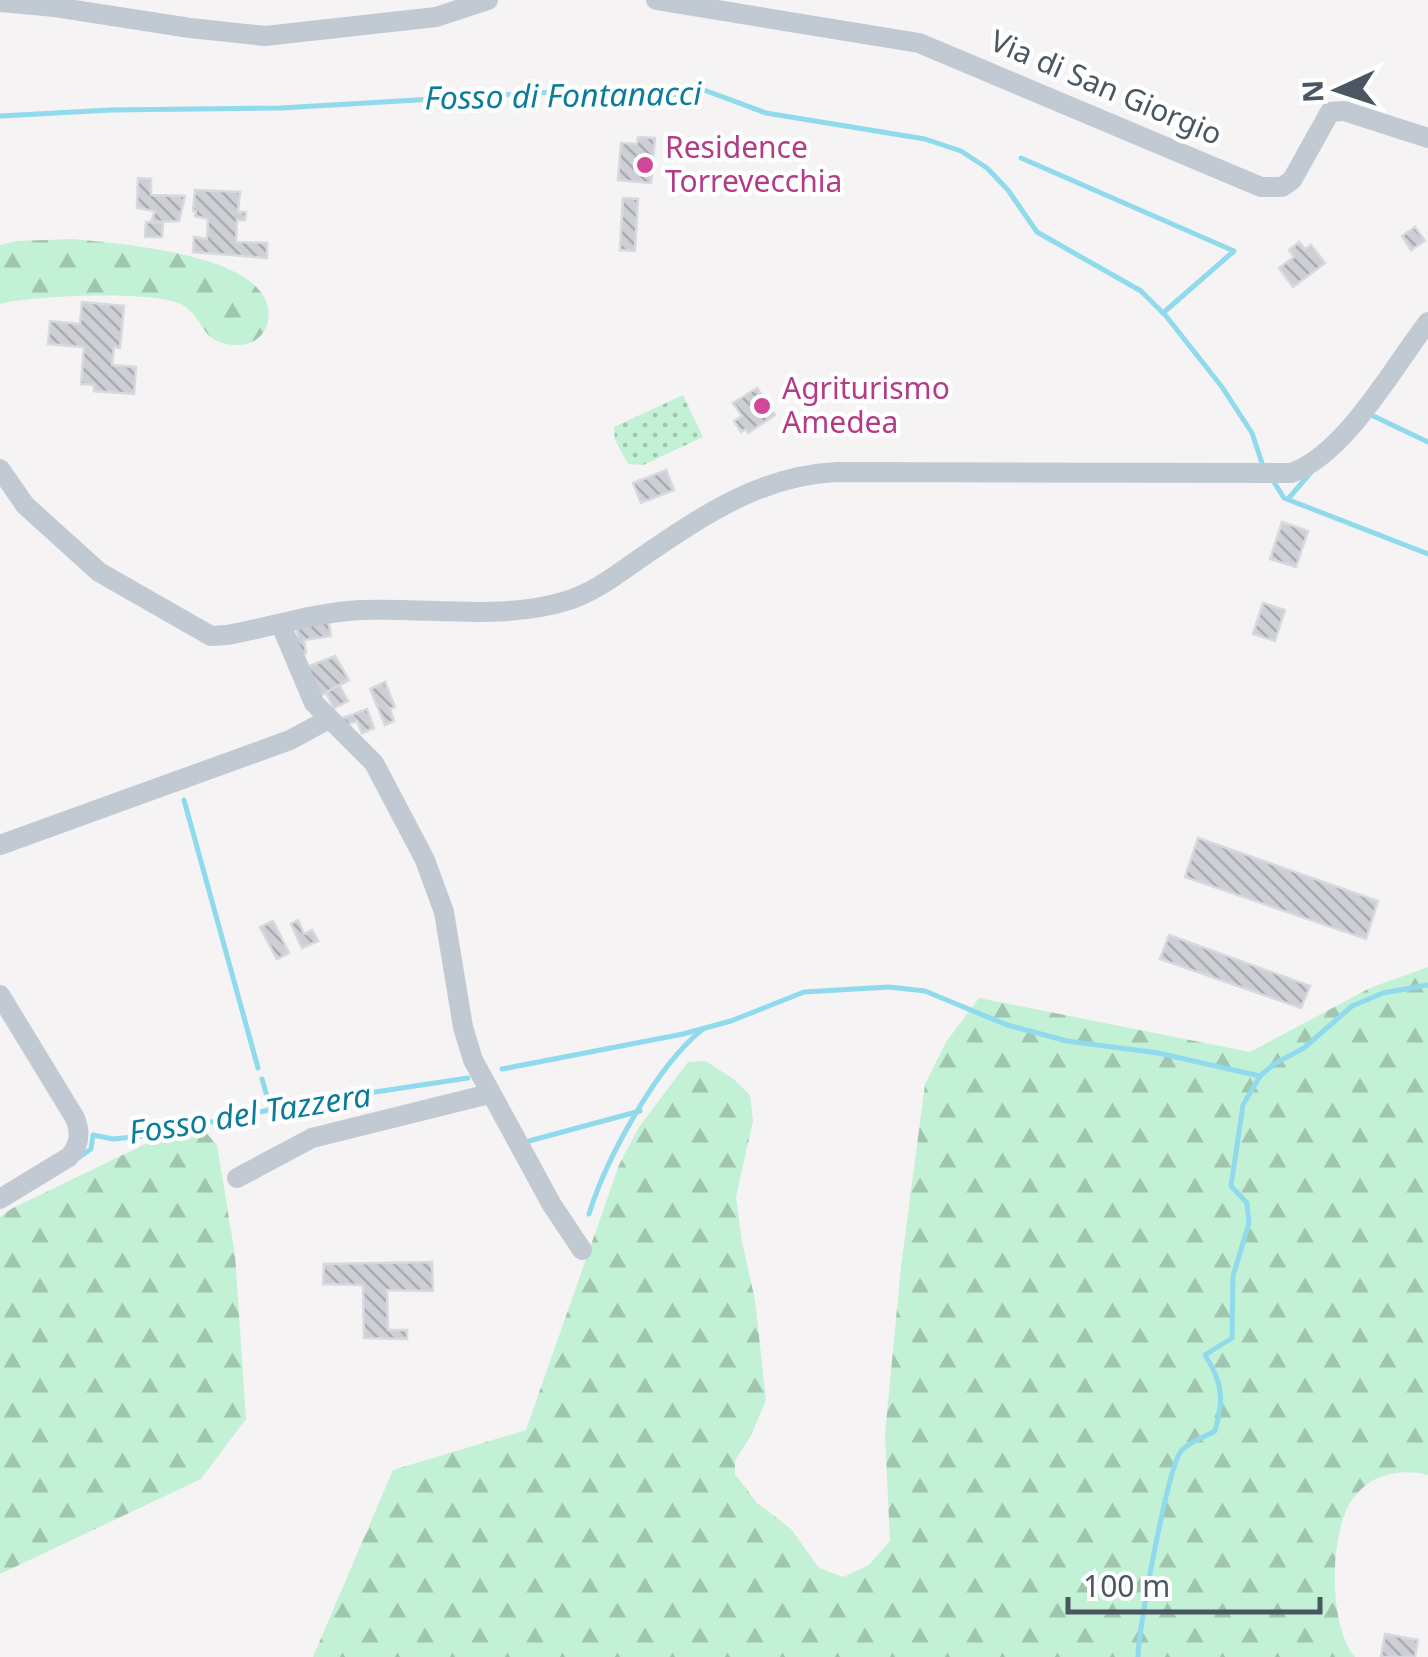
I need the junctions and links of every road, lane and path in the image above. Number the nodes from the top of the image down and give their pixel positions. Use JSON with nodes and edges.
{"nodes":[{"id":1,"x":488,"y":0,"type":"edge"},
{"id":2,"x":656,"y":0,"type":"edge"},
{"id":3,"x":0,"y":2,"type":"edge"},
{"id":4,"x":1428,"y":138,"type":"edge"},
{"id":5,"x":1428,"y":322,"type":"edge"},
{"id":6,"x":0,"y":469,"type":"edge"},
{"id":7,"x":281,"y":625,"type":"junction"},
{"id":8,"x":329,"y":719,"type":"junction"},
{"id":9,"x":0,"y":845,"type":"edge"},
{"id":10,"x":0,"y":995,"type":"edge"},
{"id":11,"x":489,"y":1094,"type":"junction"},
{"id":12,"x":237,"y":1178,"type":"dead end"},
{"id":13,"x":0,"y":1199,"type":"edge"},
{"id":14,"x":582,"y":1250,"type":"dead end"}],
"edges":[{"from":1,"to":3,"type":"street"},
{"from":2,"to":4,"type":"street","name":"Via di San Giorgio"},
{"from":5,"to":7,"type":"street"},
{"from":6,"to":7,"type":"street"},
{"from":7,"to":8,"type":"street"},
{"from":8,"to":9,"type":"street"},
{"from":8,"to":11,"type":"street"},
{"from":10,"to":13,"type":"street"},
{"from":11,"to":12,"type":"street"},
{"from":11,"to":14,"type":"street"}]}
